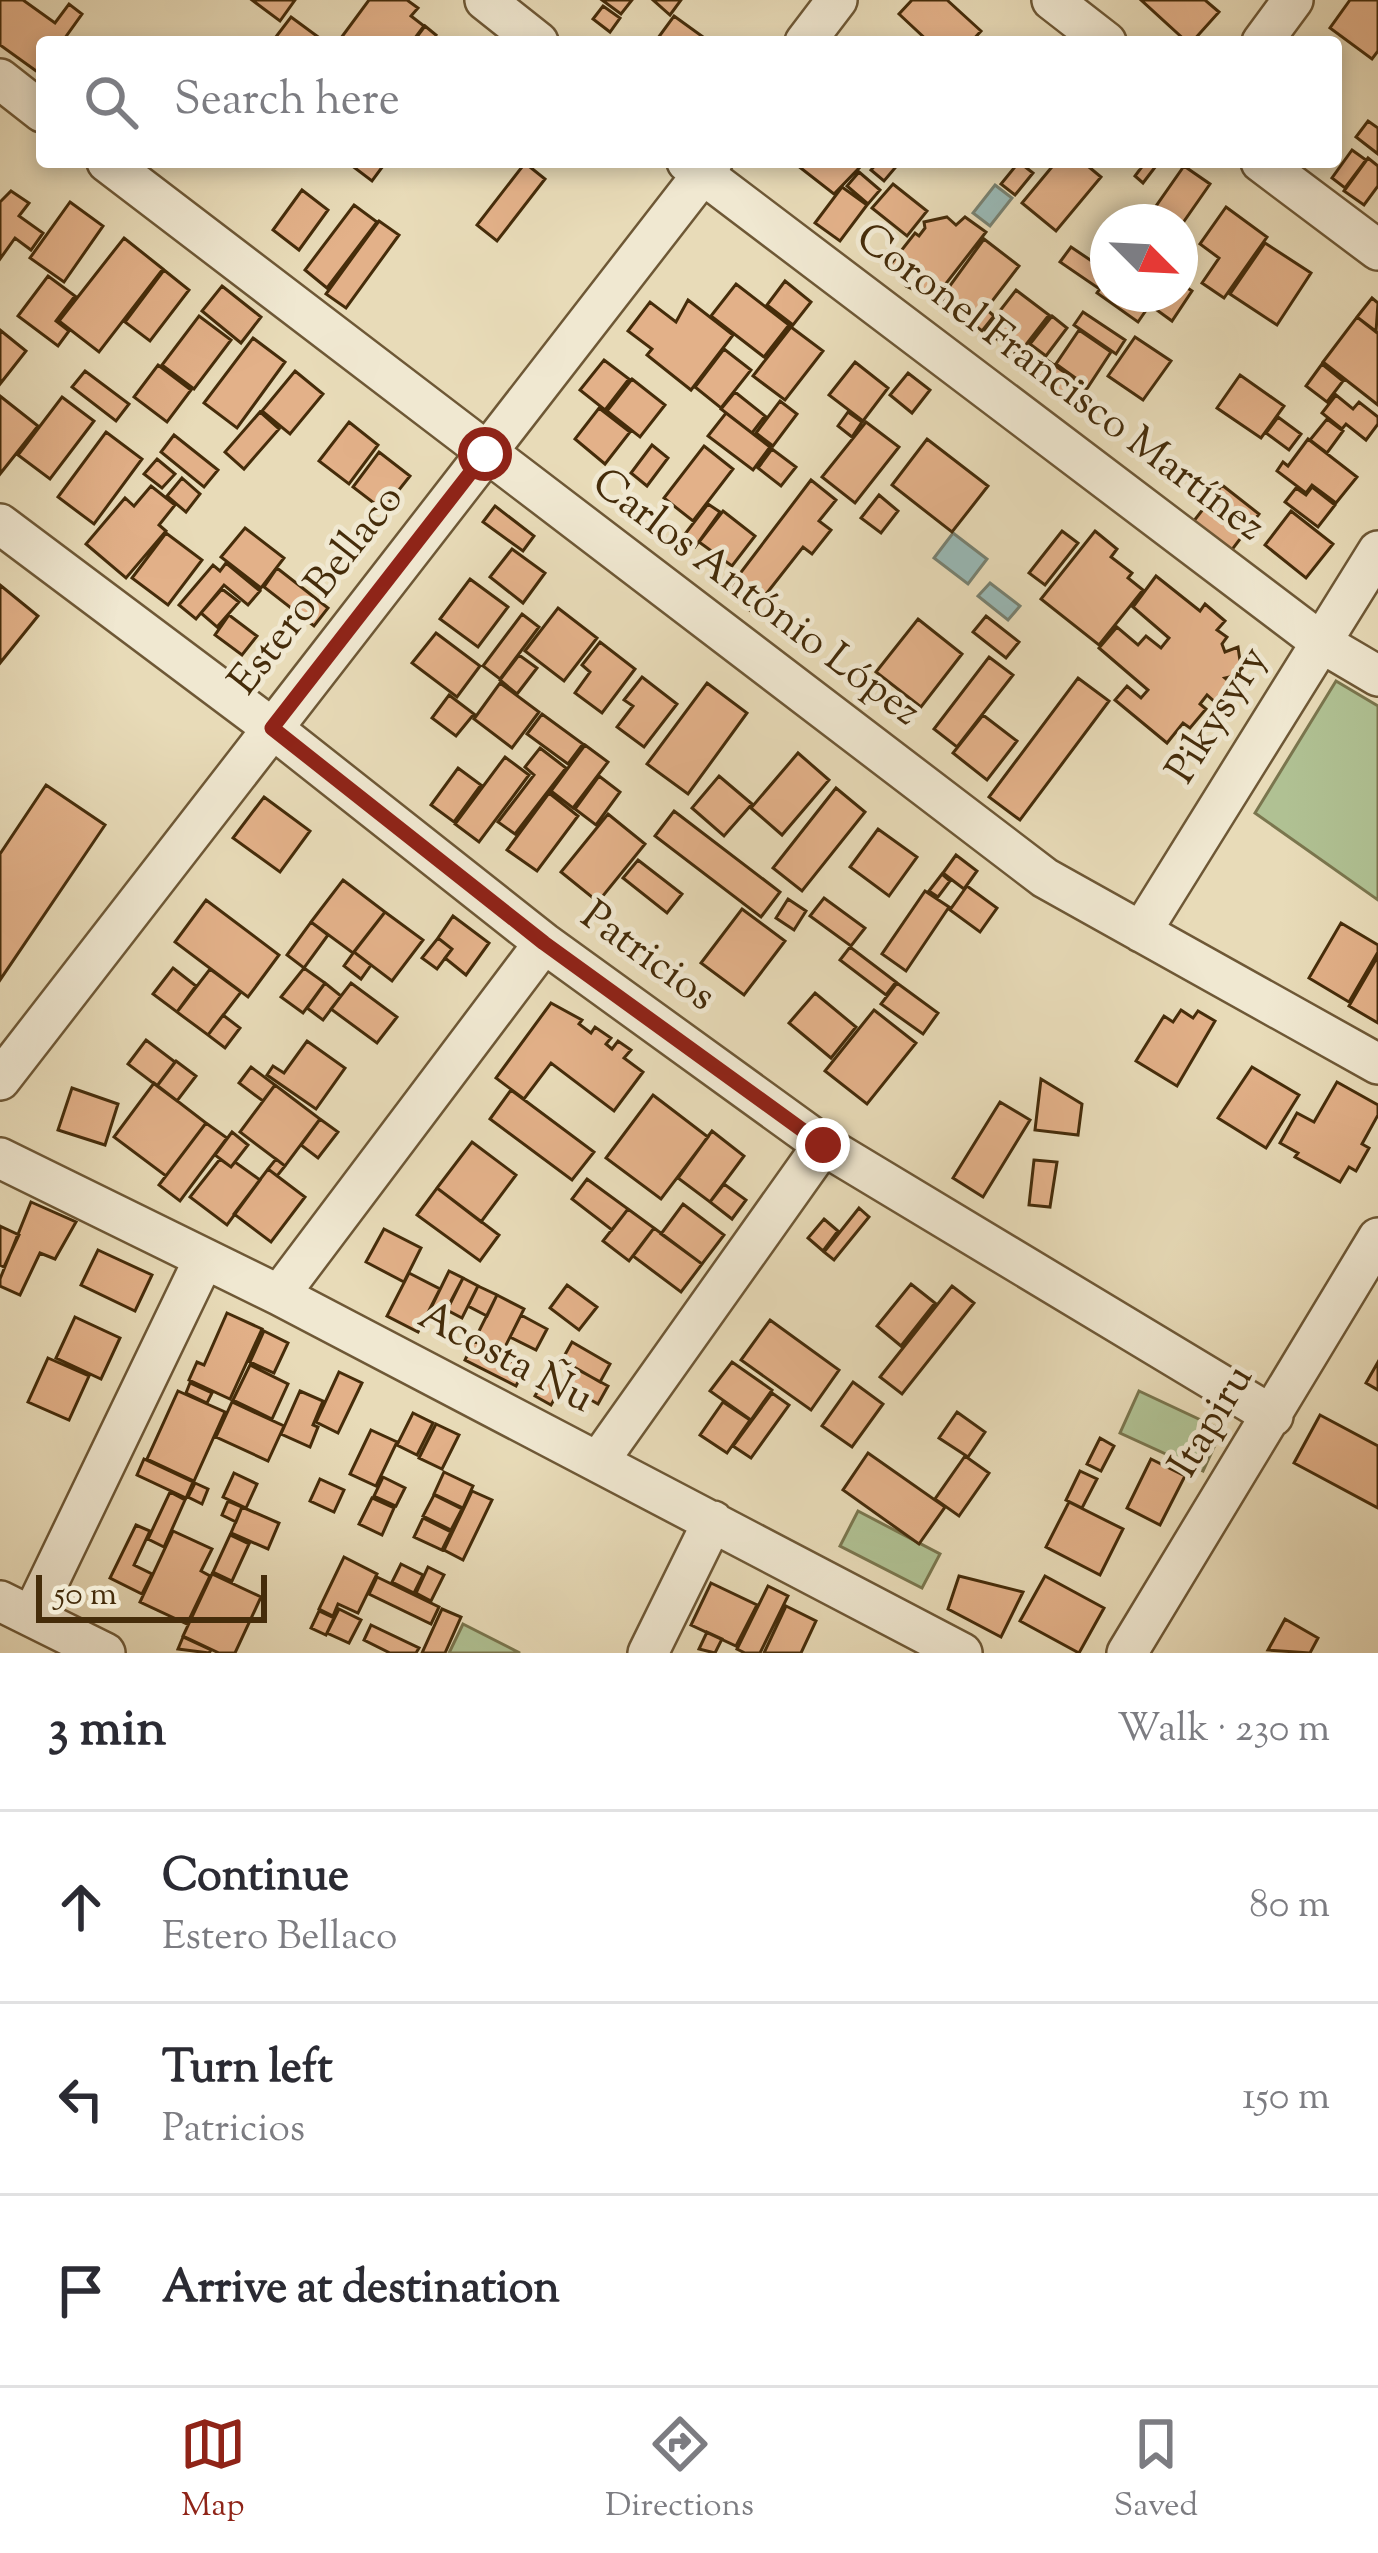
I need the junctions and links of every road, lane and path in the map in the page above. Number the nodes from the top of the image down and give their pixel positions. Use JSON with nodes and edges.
{"nodes":[{"id":1,"x":485,"y":0,"type":"edge"},
{"id":2,"x":837,"y":0,"type":"edge"},
{"id":3,"x":1052,"y":0,"type":"edge"},
{"id":4,"x":1293,"y":0,"type":"edge"},
{"id":5,"x":530,"y":36,"type":"edge"},
{"id":6,"x":810,"y":36,"type":"edge"},
{"id":7,"x":1098,"y":36,"type":"edge"},
{"id":8,"x":1266,"y":36,"type":"edge"},
{"id":9,"x":0,"y":80,"type":"edge"},
{"id":10,"x":36,"y":107,"type":"edge"},
{"id":11,"x":115,"y":168,"type":"edge"},
{"id":12,"x":699,"y":168,"type":"edge"},
{"id":13,"x":703,"y":168,"type":"edge"},
{"id":14,"x":1270,"y":168,"type":"edge"},
{"id":15,"x":1378,"y":250,"type":"edge"},
{"id":16,"x":485,"y":454,"type":"junction"},
{"id":17,"x":0,"y":524,"type":"edge"},
{"id":18,"x":1378,"y":550,"type":"edge"},
{"id":19,"x":1322,"y":643,"type":"junction"},
{"id":20,"x":1378,"y":676,"type":"edge"},
{"id":21,"x":272,"y":728,"type":"junction"},
{"id":22,"x":1141,"y":932,"type":"junction"},
{"id":23,"x":544,"y":943,"type":"junction"},
{"id":24,"x":1378,"y":1064,"type":"edge"},
{"id":25,"x":0,"y":1080,"type":"edge"},
{"id":26,"x":823,"y":1145,"type":"junction"},
{"id":27,"x":0,"y":1158,"type":"edge"},
{"id":28,"x":1378,"y":1238,"type":"edge"},
{"id":29,"x":203,"y":1261,"type":"junction"},
{"id":30,"x":279,"y":1294,"type":"junction"},
{"id":31,"x":1274,"y":1416,"type":"junction"},
{"id":32,"x":598,"y":1462,"type":"junction"},
{"id":33,"x":713,"y":1521,"type":"junction"},
{"id":34,"x":16,"y":1609,"type":"edge"},
{"id":35,"x":105,"y":1653,"type":"edge"},
{"id":36,"x":648,"y":1653,"type":"edge"},
{"id":37,"x":962,"y":1653,"type":"edge"},
{"id":38,"x":1127,"y":1653,"type":"edge"}],
"edges":[{"from":1,"to":5,"type":"street"},
{"from":2,"to":6,"type":"street"},
{"from":3,"to":7,"type":"street"},
{"from":4,"to":8,"type":"street"},
{"from":9,"to":10,"type":"street"},
{"from":11,"to":16,"type":"street","name":"Carlos António López"},
{"from":12,"to":16,"type":"street","name":"Estero Bellaco"},
{"from":13,"to":19,"type":"street","name":"Coronel Francisco Martínez"},
{"from":14,"to":15,"type":"street"},
{"from":16,"to":21,"type":"street","name":"Estero Bellaco"},
{"from":16,"to":22,"type":"street","name":"Carlos António López"},
{"from":17,"to":21,"type":"street","name":"Patricios"},
{"from":18,"to":19,"type":"street","name":"Pikysyry"},
{"from":19,"to":20,"type":"street","name":"Coronel Francisco Martínez"},
{"from":19,"to":22,"type":"street","name":"Pikysyry"},
{"from":21,"to":23,"type":"street","name":"Patricios"},
{"from":21,"to":25,"type":"street","name":"Estero Bellaco"},
{"from":22,"to":24,"type":"street","name":"Carlos António López"},
{"from":23,"to":26,"type":"street","name":"Patricios"},
{"from":23,"to":30,"type":"street"},
{"from":26,"to":31,"type":"street","name":"Patricios"},
{"from":26,"to":32,"type":"street"},
{"from":27,"to":29,"type":"street","name":"Acosta Ñu"},
{"from":28,"to":31,"type":"street","name":"Itapiru"},
{"from":29,"to":30,"type":"street","name":"Acosta Ñu"},
{"from":29,"to":34,"type":"street"},
{"from":30,"to":32,"type":"street","name":"Acosta Ñu"},
{"from":31,"to":38,"type":"street","name":"Itapiru"},
{"from":32,"to":33,"type":"street","name":"Acosta Ñu"},
{"from":33,"to":36,"type":"street"},
{"from":33,"to":37,"type":"street","name":"Acosta Ñu"},
{"from":34,"to":35,"type":"street"}]}
